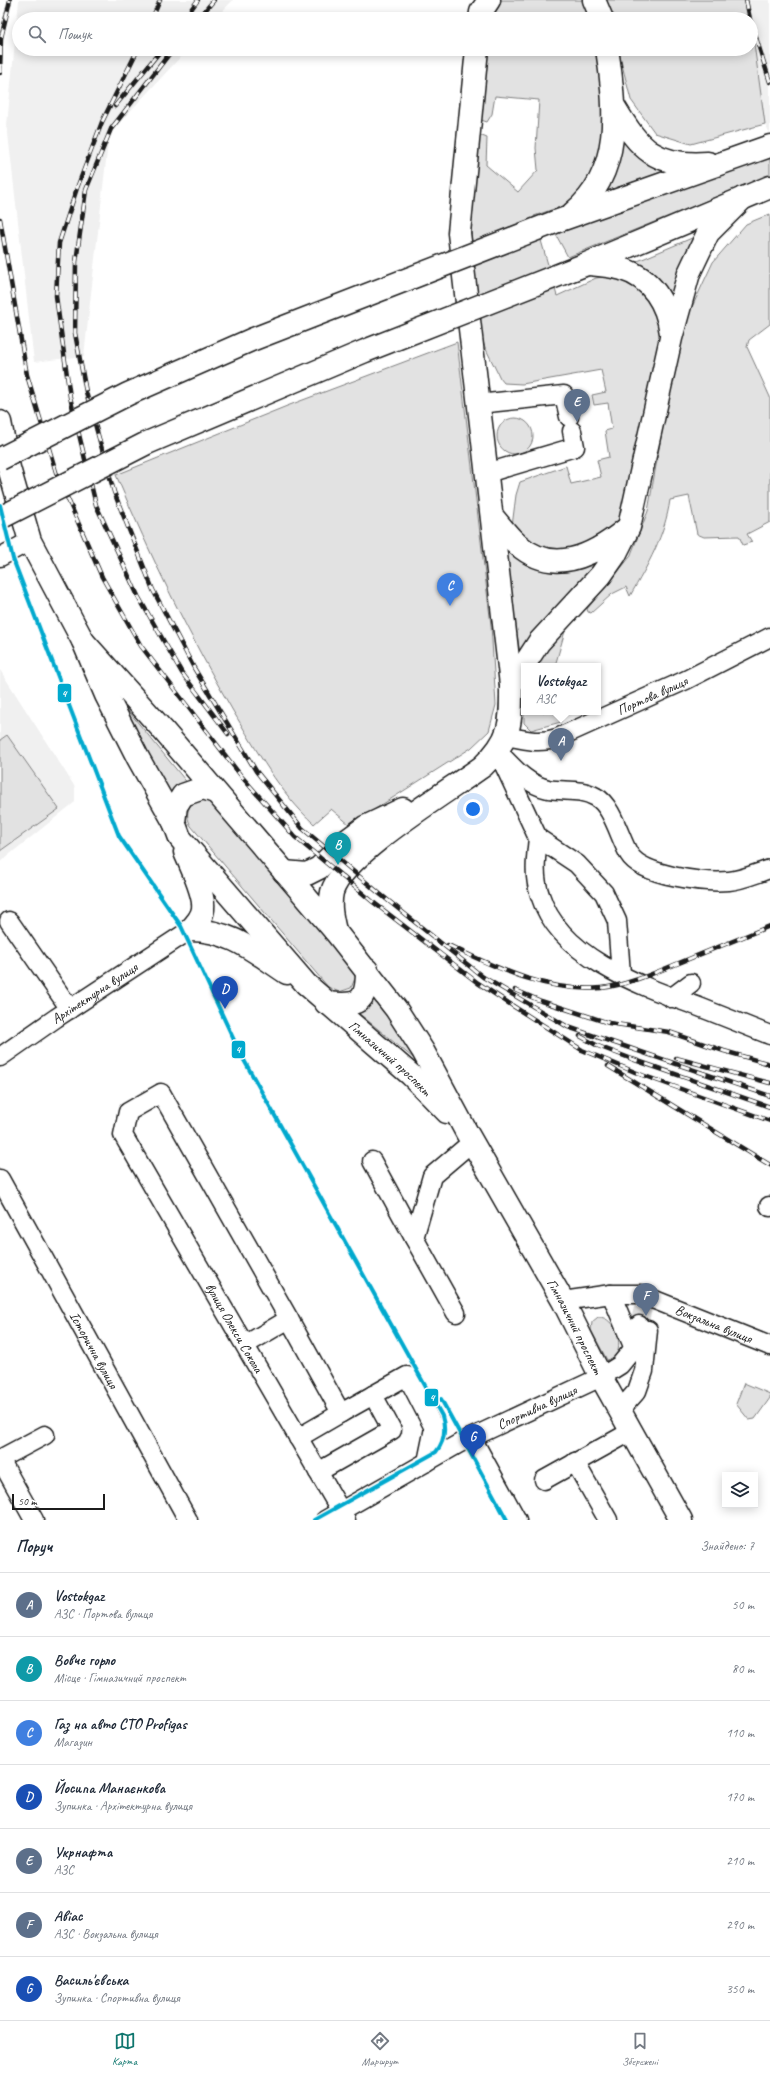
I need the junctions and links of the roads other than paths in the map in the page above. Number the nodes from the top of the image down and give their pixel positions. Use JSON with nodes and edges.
{"nodes":[{"id":1,"x":594,"y":0,"type":"edge"},
{"id":2,"x":598,"y":0,"type":"edge"},
{"id":3,"x":599,"y":12,"type":"edge"},
{"id":4,"x":601,"y":12,"type":"edge"},
{"id":5,"x":476,"y":56,"type":"edge"},
{"id":6,"x":608,"y":56,"type":"edge"},
{"id":7,"x":615,"y":108,"type":"junction"},
{"id":8,"x":770,"y":146,"type":"edge"},
{"id":9,"x":729,"y":161,"type":"junction"},
{"id":10,"x":770,"y":187,"type":"edge"},
{"id":11,"x":744,"y":198,"type":"junction"},
{"id":12,"x":563,"y":218,"type":"junction"},
{"id":13,"x":586,"y":265,"type":"junction"},
{"id":14,"x":671,"y":338,"type":"junction"},
{"id":15,"x":478,"y":404,"type":"junction"},
{"id":16,"x":0,"y":422,"type":"edge"},
{"id":17,"x":0,"y":459,"type":"edge"},
{"id":18,"x":487,"y":473,"type":"junction"},
{"id":19,"x":492,"y":516,"type":"junction"},
{"id":20,"x":0,"y":518,"type":"edge"},
{"id":21,"x":629,"y":527,"type":"junction"},
{"id":22,"x":30,"y":541,"type":"junction"},
{"id":23,"x":0,"y":557,"type":"edge"},
{"id":24,"x":770,"y":637,"type":"edge"},
{"id":25,"x":83,"y":641,"type":"junction"},
{"id":26,"x":525,"y":663,"type":"edge"},
{"id":27,"x":521,"y":670,"type":"edge"},
{"id":28,"x":511,"y":685,"type":"junction"},
{"id":29,"x":502,"y":744,"type":"junction"},
{"id":30,"x":456,"y":786,"type":"junction"},
{"id":31,"x":215,"y":792,"type":"junction"},
{"id":32,"x":177,"y":830,"type":"junction"},
{"id":33,"x":538,"y":838,"type":"junction"},
{"id":34,"x":770,"y":869,"type":"edge"},
{"id":35,"x":284,"y":872,"type":"junction"},
{"id":36,"x":9,"y":921,"type":"dead end"},
{"id":37,"x":190,"y":930,"type":"junction"},
{"id":38,"x":335,"y":931,"type":"junction"},
{"id":39,"x":367,"y":970,"type":"junction"},
{"id":40,"x":621,"y":974,"type":"junction"},
{"id":41,"x":690,"y":983,"type":"dead end"},
{"id":42,"x":306,"y":984,"type":"junction"},
{"id":43,"x":671,"y":998,"type":"junction"},
{"id":44,"x":326,"y":1003,"type":"junction"},
{"id":45,"x":70,"y":1009,"type":"junction"},
{"id":46,"x":770,"y":1035,"type":"edge"},
{"id":47,"x":0,"y":1057,"type":"edge"},
{"id":48,"x":469,"y":1138,"type":"junction"},
{"id":49,"x":372,"y":1161,"type":"dead end"},
{"id":50,"x":0,"y":1179,"type":"edge"},
{"id":51,"x":414,"y":1238,"type":"junction"},
{"id":52,"x":611,"y":1294,"type":"junction"},
{"id":53,"x":563,"y":1301,"type":"junction"},
{"id":54,"x":647,"y":1311,"type":"junction"},
{"id":55,"x":456,"y":1313,"type":"dead end"},
{"id":56,"x":289,"y":1318,"type":"junction"},
{"id":57,"x":245,"y":1345,"type":"junction"},
{"id":58,"x":770,"y":1346,"type":"edge"},
{"id":59,"x":634,"y":1348,"type":"junction"},
{"id":60,"x":644,"y":1370,"type":"junction"},
{"id":61,"x":602,"y":1377,"type":"junction"},
{"id":62,"x":373,"y":1395,"type":"junction"},
{"id":63,"x":620,"y":1410,"type":"junction"},
{"id":64,"x":341,"y":1413,"type":"junction"},
{"id":65,"x":632,"y":1431,"type":"junction"},
{"id":66,"x":45,"y":1435,"type":"dead end"},
{"id":67,"x":298,"y":1438,"type":"junction"},
{"id":68,"x":472,"y":1438,"type":"junction"},
{"id":69,"x":0,"y":1459,"type":"edge"},
{"id":70,"x":427,"y":1462,"type":"junction"},
{"id":71,"x":576,"y":1462,"type":"junction"},
{"id":72,"x":318,"y":1472,"type":"junction"},
{"id":73,"x":544,"y":1480,"type":"dead end"},
{"id":74,"x":343,"y":1516,"type":"edge"},
{"id":75,"x":34,"y":1520,"type":"edge"},
{"id":76,"x":188,"y":1520,"type":"edge"},
{"id":77,"x":325,"y":1520,"type":"edge"},
{"id":78,"x":517,"y":1520,"type":"edge"},
{"id":79,"x":608,"y":1520,"type":"edge"},
{"id":80,"x":681,"y":1520,"type":"edge"}],
"edges":[{"from":1,"to":3,"type":"main road"},
{"from":2,"to":4,"type":"street"},
{"from":5,"to":15,"type":"main road"},
{"from":6,"to":7,"type":"main road"},
{"from":7,"to":9,"type":"main road"},
{"from":7,"to":12,"type":"main road"},
{"from":8,"to":9,"type":"main road"},
{"from":9,"to":12,"type":"main road"},
{"from":10,"to":11,"type":"main road"},
{"from":11,"to":13,"type":"main road"},
{"from":11,"to":14,"type":"main road"},
{"from":12,"to":17,"type":"main road","bridge":true},
{"from":13,"to":14,"type":"main road"},
{"from":13,"to":20,"type":"main road","bridge":true},
{"from":14,"to":21,"type":"main road"},
{"from":15,"to":18,"type":"main road"},
{"from":15,"to":18,"type":"street"},
{"from":16,"to":22,"type":"main road"},
{"from":18,"to":19,"type":"main road"},
{"from":19,"to":21,"type":"main road"},
{"from":19,"to":28,"type":"main road"},
{"from":21,"to":26,"type":"main road"},
{"from":22,"to":23,"type":"street"},
{"from":22,"to":25,"type":"main road"},
{"from":24,"to":29,"type":"street","name":"Портова вулиця"},
{"from":25,"to":31,"type":"main road","name":"Гімназичний проспект"},
{"from":25,"to":32,"type":"main road"},
{"from":27,"to":28,"type":"main road"},
{"from":28,"to":29,"type":"main road"},
{"from":29,"to":30,"type":"main road"},
{"from":29,"to":33,"type":"street"},
{"from":29,"to":34,"type":"street"},
{"from":30,"to":35,"type":"main road"},
{"from":30,"to":38,"type":"main road"},
{"from":31,"to":32,"type":"main road"},
{"from":31,"to":35,"type":"main road","name":"Гімназичний проспект"},
{"from":32,"to":37,"type":"main road"},
{"from":32,"to":42,"type":"main road"},
{"from":33,"to":40,"type":"street"},
{"from":33,"to":40,"type":"street"},
{"from":35,"to":38,"type":"main road","name":"Гімназичний проспект"},
{"from":36,"to":45,"type":"street"},
{"from":37,"to":42,"type":"main road"},
{"from":37,"to":45,"type":"street","name":"Архітектурна вулиця"},
{"from":38,"to":39,"type":"main road","name":"Гімназичний проспект"},
{"from":39,"to":44,"type":"main road"},
{"from":39,"to":48,"type":"main road","name":"Гімназичний проспект"},
{"from":40,"to":43,"type":"street"},
{"from":41,"to":43,"type":"street"},
{"from":42,"to":44,"type":"main road","name":"Гімназичний проспект"},
{"from":43,"to":46,"type":"street"},
{"from":44,"to":48,"type":"main road","name":"Гімназичний проспект"},
{"from":45,"to":47,"type":"street","name":"Архітектурна вулиця"},
{"from":48,"to":51,"type":"street"},
{"from":48,"to":53,"type":"main road","name":"Гімназичний проспект"},
{"from":49,"to":51,"type":"street"},
{"from":50,"to":76,"type":"street","name":"Історична вулиця"},
{"from":51,"to":55,"type":"street"},
{"from":52,"to":53,"type":"street","name":"Вокзальна вулиця"},
{"from":52,"to":54,"type":"street","name":"Вокзальна вулиця"},
{"from":52,"to":59,"type":"street"},
{"from":53,"to":61,"type":"main road","name":"Гімназичний проспект"},
{"from":54,"to":58,"type":"street","name":"Вокзальна вулиця"},
{"from":54,"to":59,"type":"street"},
{"from":54,"to":60,"type":"street"},
{"from":56,"to":57,"type":"street"},
{"from":56,"to":57,"type":"street","name":"вулиця Олекси Сокола"},
{"from":56,"to":64,"type":"street"},
{"from":57,"to":67,"type":"street","name":"вулиця Олекси Сокола"},
{"from":59,"to":60,"type":"street"},
{"from":59,"to":61,"type":"street","name":"Спортивна вулиця"},
{"from":60,"to":63,"type":"street"},
{"from":61,"to":63,"type":"main road","name":"Гімназичний проспект"},
{"from":61,"to":68,"type":"street","name":"Спортивна вулиця"},
{"from":62,"to":64,"type":"street"},
{"from":62,"to":70,"type":"street"},
{"from":62,"to":72,"type":"street"},
{"from":63,"to":65,"type":"main road","name":"Гімназичний проспект"},
{"from":64,"to":67,"type":"street"},
{"from":65,"to":71,"type":"street"},
{"from":65,"to":80,"type":"main road","name":"Гімназичний проспект"},
{"from":66,"to":69,"type":"street"},
{"from":67,"to":72,"type":"street","name":"вулиця Олекси Сокола"},
{"from":68,"to":70,"type":"street","name":"Спортивна вулиця"},
{"from":68,"to":78,"type":"street"},
{"from":69,"to":75,"type":"street"},
{"from":70,"to":74,"type":"street","name":"Спортивна вулиця"},
{"from":71,"to":73,"type":"street"},
{"from":71,"to":79,"type":"street"},
{"from":72,"to":74,"type":"street","name":"вулиця Олекси Сокола"},
{"from":74,"to":77,"type":"street","name":"Спортивна вулиця"}]}
